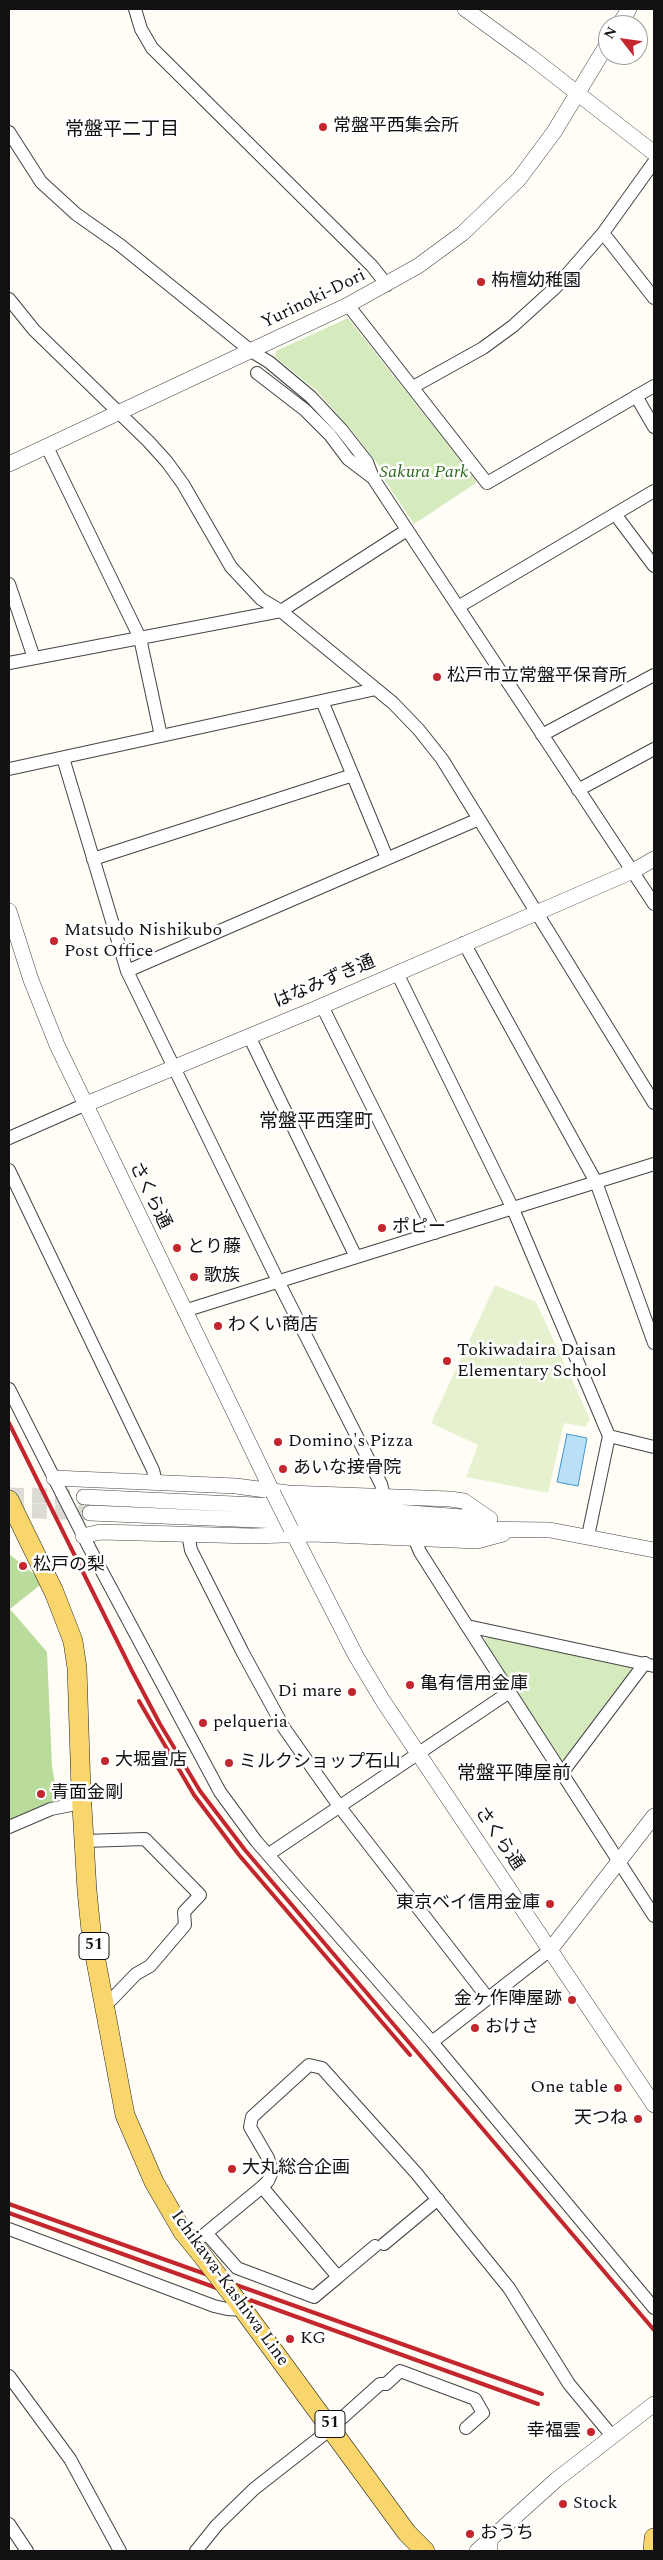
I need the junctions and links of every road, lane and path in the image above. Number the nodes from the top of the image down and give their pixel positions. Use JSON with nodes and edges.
{"nodes":[{"id":1,"x":135,"y":9,"type":"edge"},
{"id":2,"x":465,"y":9,"type":"edge"},
{"id":3,"x":598,"y":60,"type":"edge"},
{"id":4,"x":578,"y":93,"type":"junction"},
{"id":5,"x":9,"y":132,"type":"edge"},
{"id":6,"x":654,"y":153,"type":"edge"},
{"id":7,"x":654,"y":162,"type":"edge"},
{"id":8,"x":603,"y":233,"type":"junction"},
{"id":9,"x":388,"y":285,"type":"junction"},
{"id":10,"x":654,"y":298,"type":"edge"},
{"id":11,"x":9,"y":299,"type":"edge"},
{"id":12,"x":348,"y":306,"type":"junction"},
{"id":13,"x":251,"y":351,"type":"junction"},
{"id":14,"x":257,"y":373,"type":"dead end"},
{"id":15,"x":654,"y":386,"type":"edge"},
{"id":16,"x":413,"y":387,"type":"junction"},
{"id":17,"x":636,"y":396,"type":"junction"},
{"id":18,"x":119,"y":412,"type":"junction"},
{"id":19,"x":654,"y":427,"type":"edge"},
{"id":20,"x":47,"y":446,"type":"junction"},
{"id":21,"x":9,"y":464,"type":"edge"},
{"id":22,"x":373,"y":478,"type":"junction"},
{"id":23,"x":654,"y":491,"type":"edge"},
{"id":24,"x":615,"y":514,"type":"junction"},
{"id":25,"x":407,"y":530,"type":"junction"},
{"id":26,"x":654,"y":566,"type":"edge"},
{"id":27,"x":9,"y":584,"type":"edge"},
{"id":28,"x":458,"y":607,"type":"junction"},
{"id":29,"x":281,"y":611,"type":"junction"},
{"id":30,"x":140,"y":638,"type":"junction"},
{"id":31,"x":34,"y":658,"type":"junction"},
{"id":32,"x":9,"y":663,"type":"edge"},
{"id":33,"x":654,"y":675,"type":"edge"},
{"id":34,"x":376,"y":689,"type":"junction"},
{"id":35,"x":322,"y":701,"type":"junction"},
{"id":36,"x":542,"y":735,"type":"junction"},
{"id":37,"x":161,"y":736,"type":"junction"},
{"id":38,"x":654,"y":749,"type":"edge"},
{"id":39,"x":63,"y":758,"type":"junction"},
{"id":40,"x":9,"y":770,"type":"edge"},
{"id":41,"x":352,"y":775,"type":"junction"},
{"id":42,"x":578,"y":790,"type":"junction"},
{"id":43,"x":478,"y":819,"type":"junction"},
{"id":44,"x":387,"y":858,"type":"junction"},
{"id":45,"x":93,"y":859,"type":"junction"},
{"id":46,"x":654,"y":859,"type":"edge"},
{"id":47,"x":632,"y":871,"type":"junction"},
{"id":48,"x":654,"y":904,"type":"edge"},
{"id":49,"x":9,"y":911,"type":"edge"},
{"id":50,"x":536,"y":911,"type":"junction"},
{"id":51,"x":464,"y":942,"type":"junction"},
{"id":52,"x":127,"y":971,"type":"junction"},
{"id":53,"x":396,"y":973,"type":"junction"},
{"id":54,"x":322,"y":1006,"type":"junction"},
{"id":55,"x":249,"y":1036,"type":"junction"},
{"id":56,"x":174,"y":1068,"type":"junction"},
{"id":57,"x":654,"y":1103,"type":"edge"},
{"id":58,"x":84,"y":1105,"type":"junction"},
{"id":59,"x":9,"y":1138,"type":"edge"},
{"id":60,"x":654,"y":1164,"type":"edge"},
{"id":61,"x":9,"y":1170,"type":"edge"},
{"id":62,"x":596,"y":1182,"type":"junction"},
{"id":63,"x":512,"y":1209,"type":"junction"},
{"id":64,"x":435,"y":1233,"type":"junction"},
{"id":65,"x":356,"y":1257,"type":"junction"},
{"id":66,"x":278,"y":1281,"type":"junction"},
{"id":67,"x":184,"y":1311,"type":"junction"},
{"id":68,"x":654,"y":1343,"type":"edge"},
{"id":69,"x":9,"y":1388,"type":"edge"},
{"id":70,"x":609,"y":1436,"type":"junction"},
{"id":71,"x":654,"y":1447,"type":"edge"},
{"id":72,"x":54,"y":1478,"type":"junction"},
{"id":73,"x":156,"y":1482,"type":"junction"},
{"id":74,"x":272,"y":1492,"type":"junction"},
{"id":75,"x":384,"y":1496,"type":"junction"},
{"id":76,"x":84,"y":1497,"type":"tunnel mouth"},
{"id":77,"x":9,"y":1500,"type":"edge"},
{"id":78,"x":90,"y":1513,"type":"tunnel mouth"},
{"id":79,"x":490,"y":1519,"type":"junction"},
{"id":80,"x":14,"y":1524,"type":"edge"},
{"id":81,"x":522,"y":1528,"type":"junction"},
{"id":82,"x":292,"y":1532,"type":"junction"},
{"id":83,"x":188,"y":1534,"type":"junction"},
{"id":84,"x":83,"y":1536,"type":"junction"},
{"id":85,"x":588,"y":1536,"type":"junction"},
{"id":86,"x":414,"y":1538,"type":"junction"},
{"id":87,"x":654,"y":1550,"type":"edge"},
{"id":88,"x":466,"y":1626,"type":"junction"},
{"id":89,"x":649,"y":1664,"type":"edge"},
{"id":90,"x":508,"y":1693,"type":"junction"},
{"id":91,"x":418,"y":1754,"type":"junction"},
{"id":92,"x":562,"y":1773,"type":"junction"},
{"id":93,"x":81,"y":1803,"type":"junction"},
{"id":94,"x":340,"y":1806,"type":"junction"},
{"id":95,"x":654,"y":1816,"type":"edge"},
{"id":96,"x":9,"y":1827,"type":"edge"},
{"id":97,"x":85,"y":1841,"type":"junction"},
{"id":98,"x":269,"y":1854,"type":"junction"},
{"id":99,"x":619,"y":1862,"type":"junction"},
{"id":100,"x":654,"y":1916,"type":"edge"},
{"id":101,"x":550,"y":1950,"type":"junction"},
{"id":102,"x":488,"y":1997,"type":"junction"},
{"id":103,"x":104,"y":2001,"type":"junction"},
{"id":104,"x":432,"y":2042,"type":"junction"},
{"id":105,"x":654,"y":2105,"type":"edge"},
{"id":106,"x":262,"y":2187,"type":"junction"},
{"id":107,"x":438,"y":2199,"type":"junction"},
{"id":108,"x":9,"y":2229,"type":"edge"},
{"id":109,"x":200,"y":2244,"type":"junction"},
{"id":110,"x":338,"y":2278,"type":"junction"},
{"id":111,"x":239,"y":2304,"type":"junction"},
{"id":112,"x":654,"y":2308,"type":"edge"},
{"id":113,"x":9,"y":2376,"type":"edge"},
{"id":114,"x":654,"y":2404,"type":"edge"},
{"id":115,"x":332,"y":2427,"type":"junction"},
{"id":116,"x":466,"y":2428,"type":"dead end"},
{"id":117,"x":612,"y":2436,"type":"junction"},
{"id":118,"x":9,"y":2524,"type":"edge"},
{"id":119,"x":493,"y":2536,"type":"junction"},
{"id":120,"x":654,"y":2538,"type":"edge"},
{"id":121,"x":27,"y":2551,"type":"edge"},
{"id":122,"x":120,"y":2551,"type":"edge"},
{"id":123,"x":196,"y":2551,"type":"edge"},
{"id":124,"x":425,"y":2551,"type":"edge"},
{"id":125,"x":477,"y":2551,"type":"edge"},
{"id":126,"x":493,"y":2551,"type":"edge"},
{"id":127,"x":653,"y":2551,"type":"edge"}],
"edges":[{"from":1,"to":9,"type":"street"},
{"from":2,"to":4,"type":"street"},
{"from":3,"to":4,"type":"street","name":"Yurinoki-Dori"},
{"from":4,"to":6,"type":"street"},
{"from":4,"to":9,"type":"street","name":"Yurinoki-Dori"},
{"from":5,"to":13,"type":"street"},
{"from":7,"to":8,"type":"street"},
{"from":8,"to":10,"type":"street"},
{"from":8,"to":16,"type":"street"},
{"from":9,"to":12,"type":"street","name":"Yurinoki-Dori"},
{"from":11,"to":18,"type":"street"},
{"from":12,"to":13,"type":"street","name":"Yurinoki-Dori"},
{"from":12,"to":16,"type":"street"},
{"from":13,"to":18,"type":"street","name":"Yurinoki-Dori"},
{"from":13,"to":22,"type":"street"},
{"from":14,"to":22,"type":"street"},
{"from":15,"to":17,"type":"street"},
{"from":16,"to":17,"type":"street"},
{"from":17,"to":19,"type":"street"},
{"from":18,"to":20,"type":"street","name":"Yurinoki-Dori"},
{"from":18,"to":29,"type":"street"},
{"from":20,"to":21,"type":"street","name":"Yurinoki-Dori"},
{"from":20,"to":30,"type":"street"},
{"from":22,"to":25,"type":"street"},
{"from":23,"to":24,"type":"street"},
{"from":24,"to":26,"type":"street"},
{"from":24,"to":28,"type":"street"},
{"from":25,"to":28,"type":"street"},
{"from":25,"to":29,"type":"street"},
{"from":27,"to":31,"type":"street"},
{"from":28,"to":36,"type":"street"},
{"from":29,"to":30,"type":"street"},
{"from":29,"to":34,"type":"street"},
{"from":30,"to":31,"type":"street"},
{"from":30,"to":37,"type":"street"},
{"from":31,"to":32,"type":"street"},
{"from":33,"to":36,"type":"street"},
{"from":34,"to":35,"type":"street"},
{"from":34,"to":43,"type":"street"},
{"from":35,"to":37,"type":"street"},
{"from":35,"to":41,"type":"street"},
{"from":36,"to":42,"type":"street"},
{"from":37,"to":39,"type":"street"},
{"from":38,"to":42,"type":"street"},
{"from":39,"to":40,"type":"street"},
{"from":39,"to":45,"type":"street"},
{"from":41,"to":44,"type":"street"},
{"from":41,"to":45,"type":"street"},
{"from":42,"to":47,"type":"street"},
{"from":43,"to":44,"type":"street"},
{"from":43,"to":50,"type":"street"},
{"from":44,"to":52,"type":"street"},
{"from":45,"to":52,"type":"street"},
{"from":46,"to":47,"type":"street","name":"はなみずき通"},
{"from":47,"to":48,"type":"street"},
{"from":47,"to":50,"type":"street","name":"はなみずき通"},
{"from":49,"to":58,"type":"street","name":"さくら通"},
{"from":50,"to":51,"type":"street","name":"はなみずき通"},
{"from":50,"to":57,"type":"street"},
{"from":51,"to":53,"type":"street","name":"はなみずき通"},
{"from":51,"to":62,"type":"street"},
{"from":52,"to":56,"type":"street"},
{"from":53,"to":54,"type":"street","name":"はなみずき通"},
{"from":53,"to":63,"type":"street"},
{"from":54,"to":55,"type":"street","name":"はなみずき通"},
{"from":54,"to":64,"type":"street"},
{"from":55,"to":56,"type":"street","name":"はなみずき通"},
{"from":55,"to":65,"type":"street"},
{"from":56,"to":58,"type":"street","name":"はなみずき通"},
{"from":56,"to":66,"type":"street"},
{"from":58,"to":59,"type":"street","name":"はなみずき通"},
{"from":58,"to":67,"type":"street","name":"さくら通"},
{"from":60,"to":62,"type":"street"},
{"from":61,"to":73,"type":"street"},
{"from":62,"to":63,"type":"street"},
{"from":62,"to":68,"type":"street"},
{"from":63,"to":64,"type":"street"},
{"from":63,"to":70,"type":"street"},
{"from":64,"to":65,"type":"street"},
{"from":65,"to":66,"type":"street"},
{"from":66,"to":67,"type":"street"},
{"from":66,"to":75,"type":"street"},
{"from":67,"to":74,"type":"street","name":"さくら通"},
{"from":69,"to":72,"type":"street"},
{"from":70,"to":71,"type":"street"},
{"from":70,"to":85,"type":"street"},
{"from":72,"to":73,"type":"street"},
{"from":72,"to":84,"type":"street"},
{"from":73,"to":74,"type":"street"},
{"from":74,"to":75,"type":"street"},
{"from":74,"to":82,"type":"street","name":"さくら通","bridge":true},
{"from":75,"to":79,"type":"street"},
{"from":76,"to":79,"type":"street"},
{"from":77,"to":80,"type":"main road","name":"Ichikawa-Kashiwa Line","number":"51"},
{"from":78,"to":81,"type":"street"},
{"from":79,"to":81,"type":"street"},
{"from":80,"to":93,"type":"main road","name":"Ichikawa-Kashiwa Line","number":"51"},
{"from":81,"to":85,"type":"street"},
{"from":81,"to":86,"type":"street"},
{"from":82,"to":83,"type":"street"},
{"from":82,"to":86,"type":"street"},
{"from":82,"to":91,"type":"street","name":"さくら通"},
{"from":83,"to":84,"type":"street"},
{"from":83,"to":94,"type":"street"},
{"from":84,"to":98,"type":"street"},
{"from":85,"to":87,"type":"street"},
{"from":86,"to":88,"type":"street"},
{"from":88,"to":89,"type":"street"},
{"from":88,"to":90,"type":"street"},
{"from":89,"to":92,"type":"street"},
{"from":90,"to":91,"type":"street"},
{"from":90,"to":92,"type":"street"},
{"from":91,"to":94,"type":"street"},
{"from":91,"to":101,"type":"street","name":"さくら通"},
{"from":92,"to":99,"type":"street"},
{"from":93,"to":96,"type":"street"},
{"from":93,"to":97,"type":"main road","name":"Ichikawa-Kashiwa Line","number":"51"},
{"from":94,"to":98,"type":"street"},
{"from":94,"to":102,"type":"street"},
{"from":95,"to":99,"type":"street"},
{"from":97,"to":103,"type":"main road","name":"Ichikawa-Kashiwa Line","number":"51"},
{"from":97,"to":103,"type":"street"},
{"from":98,"to":104,"type":"street"},
{"from":99,"to":100,"type":"street"},
{"from":99,"to":101,"type":"street"},
{"from":101,"to":102,"type":"street"},
{"from":101,"to":105,"type":"street","name":"さくら通"},
{"from":102,"to":104,"type":"street"},
{"from":103,"to":109,"type":"main road","name":"Ichikawa-Kashiwa Line","number":"51"},
{"from":104,"to":112,"type":"street"},
{"from":106,"to":107,"type":"street"},
{"from":106,"to":109,"type":"street"},
{"from":106,"to":110,"type":"street"},
{"from":107,"to":110,"type":"street"},
{"from":107,"to":117,"type":"street"},
{"from":108,"to":111,"type":"street"},
{"from":109,"to":110,"type":"street"},
{"from":109,"to":111,"type":"main road","name":"Ichikawa-Kashiwa Line","number":"51","bridge":true},
{"from":111,"to":115,"type":"main road","name":"Ichikawa-Kashiwa Line","number":"51"},
{"from":113,"to":122,"type":"street"},
{"from":114,"to":117,"type":"street"},
{"from":115,"to":116,"type":"street"},
{"from":115,"to":123,"type":"street"},
{"from":115,"to":124,"type":"main road","name":"Ichikawa-Kashiwa Line","number":"51"},
{"from":117,"to":119,"type":"street"},
{"from":118,"to":121,"type":"street"},
{"from":119,"to":125,"type":"street"},
{"from":119,"to":126,"type":"street"},
{"from":120,"to":127,"type":"main road"}]}
